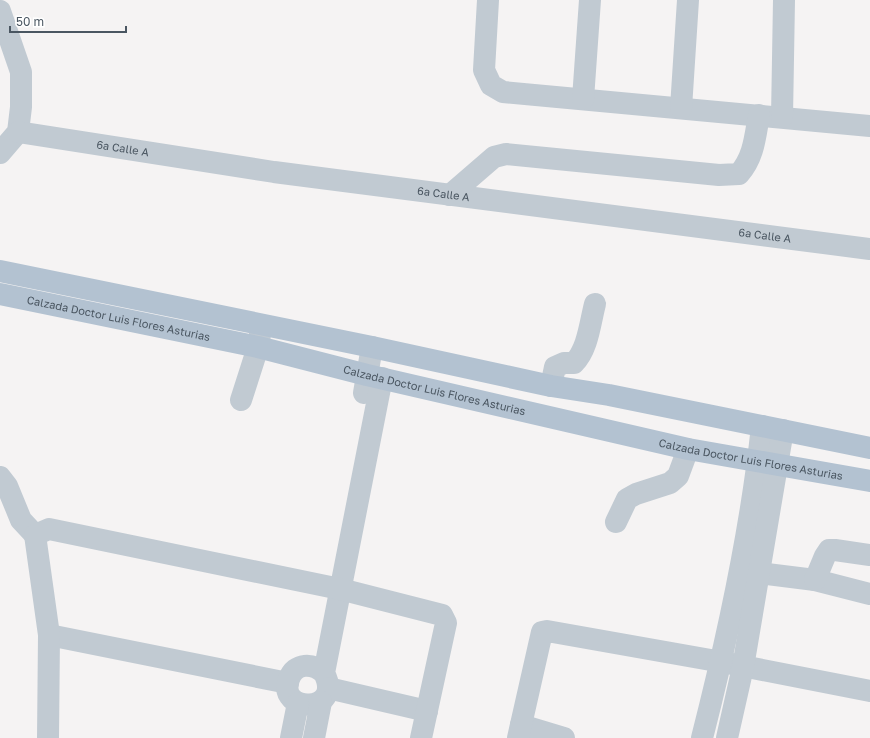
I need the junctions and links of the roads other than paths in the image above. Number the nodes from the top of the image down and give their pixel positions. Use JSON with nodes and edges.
{"nodes":[{"id":1,"x":488,"y":0,"type":"edge"},
{"id":2,"x":590,"y":0,"type":"edge"},
{"id":3,"x":688,"y":0,"type":"edge"},
{"id":4,"x":784,"y":0,"type":"edge"},
{"id":5,"x":0,"y":11,"type":"edge"},
{"id":6,"x":583,"y":99,"type":"junction"},
{"id":7,"x":681,"y":108,"type":"junction"},
{"id":8,"x":759,"y":115,"type":"junction"},
{"id":9,"x":782,"y":117,"type":"junction"},
{"id":10,"x":870,"y":126,"type":"edge"},
{"id":11,"x":18,"y":132,"type":"junction"},
{"id":12,"x":0,"y":153,"type":"edge"},
{"id":13,"x":450,"y":195,"type":"junction"},
{"id":14,"x":870,"y":250,"type":"edge"},
{"id":15,"x":0,"y":271,"type":"edge"},
{"id":16,"x":95,"y":290,"type":"junction"},
{"id":17,"x":0,"y":294,"type":"edge"},
{"id":18,"x":595,"y":304,"type":"dead end"},
{"id":19,"x":91,"y":313,"type":"junction"},
{"id":20,"x":261,"y":325,"type":"junction"},
{"id":21,"x":258,"y":347,"type":"junction"},
{"id":22,"x":372,"y":347,"type":"junction"},
{"id":23,"x":374,"y":376,"type":"junction"},
{"id":24,"x":551,"y":386,"type":"junction"},
{"id":25,"x":241,"y":400,"type":"dead end"},
{"id":26,"x":762,"y":426,"type":"junction"},
{"id":27,"x":783,"y":430,"type":"junction"},
{"id":28,"x":870,"y":448,"type":"edge"},
{"id":29,"x":688,"y":449,"type":"junction"},
{"id":30,"x":768,"y":463,"type":"junction"},
{"id":31,"x":0,"y":477,"type":"edge"},
{"id":32,"x":870,"y":481,"type":"edge"},
{"id":33,"x":616,"y":522,"type":"dead end"},
{"id":34,"x":35,"y":535,"type":"junction"},
{"id":35,"x":870,"y":555,"type":"edge"},
{"id":36,"x":754,"y":559,"type":"junction"},
{"id":37,"x":815,"y":580,"type":"junction"},
{"id":38,"x":334,"y":588,"type":"junction"},
{"id":39,"x":870,"y":594,"type":"edge"},
{"id":40,"x":49,"y":635,"type":"junction"},
{"id":41,"x":722,"y":662,"type":"junction"},
{"id":42,"x":743,"y":667,"type":"junction"},
{"id":43,"x":321,"y":682,"type":"junction"},
{"id":44,"x":288,"y":683,"type":"junction"},
{"id":45,"x":870,"y":691,"type":"edge"},
{"id":46,"x":298,"y":703,"type":"junction"},
{"id":47,"x":427,"y":711,"type":"junction"},
{"id":48,"x":520,"y":732,"type":"edge"},
{"id":49,"x":48,"y":738,"type":"edge"},
{"id":50,"x":291,"y":738,"type":"edge"},
{"id":51,"x":314,"y":738,"type":"edge"},
{"id":52,"x":421,"y":738,"type":"edge"},
{"id":53,"x":564,"y":738,"type":"edge"},
{"id":54,"x":702,"y":738,"type":"edge"},
{"id":55,"x":727,"y":738,"type":"edge"}],
"edges":[{"from":1,"to":6,"type":"street"},
{"from":2,"to":6,"type":"street"},
{"from":3,"to":7,"type":"street"},
{"from":4,"to":9,"type":"street"},
{"from":5,"to":11,"type":"street"},
{"from":6,"to":7,"type":"street"},
{"from":7,"to":8,"type":"street"},
{"from":8,"to":9,"type":"street"},
{"from":8,"to":13,"type":"street"},
{"from":9,"to":10,"type":"street"},
{"from":11,"to":12,"type":"street"},
{"from":11,"to":13,"type":"street","name":"6a Calle A"},
{"from":13,"to":14,"type":"street","name":"6a Calle A"},
{"from":15,"to":16,"type":"main road","name":"Calzada Doctor Luis Flores Asturias"},
{"from":16,"to":19,"type":"main road"},
{"from":16,"to":20,"type":"main road","name":"Calzada Doctor Luis Flores Asturias"},
{"from":17,"to":19,"type":"main road","name":"Calzada Doctor Luis Flores Asturias"},
{"from":18,"to":24,"type":"street"},
{"from":19,"to":21,"type":"main road","name":"Calzada Doctor Luis Flores Asturias"},
{"from":20,"to":21,"type":"street"},
{"from":20,"to":22,"type":"main road","name":"Calzada Doctor Luis Flores Asturias"},
{"from":21,"to":23,"type":"main road","name":"Calzada Doctor Luis Flores Asturias"},
{"from":21,"to":25,"type":"street"},
{"from":22,"to":23,"type":"street"},
{"from":22,"to":24,"type":"main road","name":"Calzada Doctor Luis Flores Asturias"},
{"from":23,"to":29,"type":"main road","name":"Calzada Doctor Luis Flores Asturias"},
{"from":23,"to":38,"type":"street"},
{"from":24,"to":26,"type":"main road","name":"Calzada Doctor Luis Flores Asturias"},
{"from":26,"to":27,"type":"main road","name":"Calzada Doctor Luis Flores Asturias"},
{"from":26,"to":30,"type":"street"},
{"from":27,"to":28,"type":"main road","name":"Calzada Doctor Luis Flores Asturias"},
{"from":27,"to":30,"type":"street"},
{"from":29,"to":30,"type":"main road","name":"Calzada Doctor Luis Flores Asturias"},
{"from":29,"to":33,"type":"street"},
{"from":30,"to":32,"type":"main road","name":"Calzada Doctor Luis Flores Asturias"},
{"from":30,"to":36,"type":"street"},
{"from":31,"to":34,"type":"street"},
{"from":34,"to":38,"type":"street"},
{"from":34,"to":40,"type":"street"},
{"from":35,"to":37,"type":"street"},
{"from":36,"to":37,"type":"street"},
{"from":36,"to":41,"type":"street"},
{"from":36,"to":42,"type":"street"},
{"from":37,"to":39,"type":"street"},
{"from":38,"to":43,"type":"street"},
{"from":38,"to":47,"type":"street"},
{"from":40,"to":44,"type":"street"},
{"from":40,"to":49,"type":"street"},
{"from":41,"to":42,"type":"street"},
{"from":41,"to":48,"type":"street"},
{"from":41,"to":54,"type":"street"},
{"from":42,"to":45,"type":"street"},
{"from":42,"to":55,"type":"street"},
{"from":43,"to":44,"type":"street"},
{"from":43,"to":46,"type":"street"},
{"from":43,"to":47,"type":"street"},
{"from":43,"to":51,"type":"street"},
{"from":44,"to":46,"type":"street"},
{"from":46,"to":50,"type":"street"},
{"from":47,"to":52,"type":"street"},
{"from":48,"to":53,"type":"street"}]}
